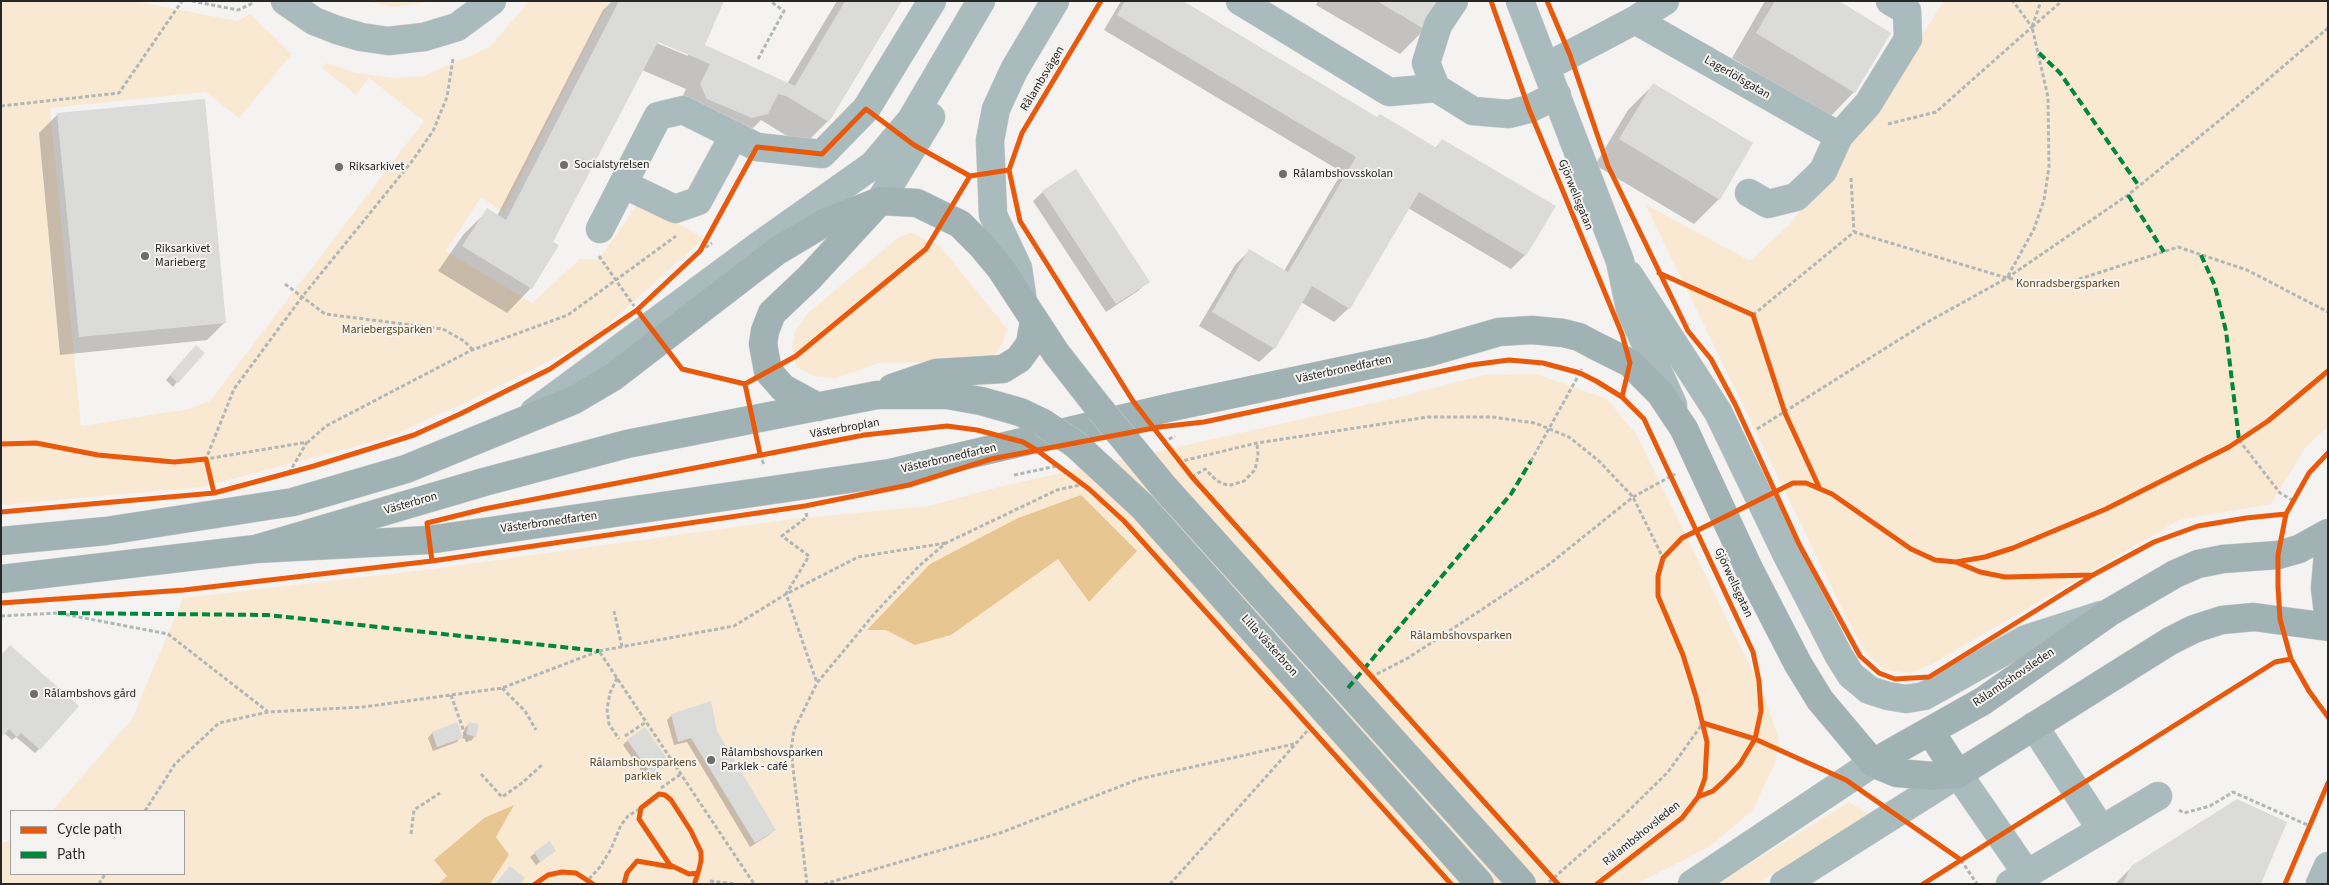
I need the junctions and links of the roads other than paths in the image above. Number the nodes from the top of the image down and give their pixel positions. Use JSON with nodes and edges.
{"nodes":[{"id":1,"x":285,"y":1,"type":"edge"},
{"id":2,"x":492,"y":1,"type":"edge"},
{"id":3,"x":932,"y":1,"type":"edge"},
{"id":4,"x":981,"y":1,"type":"edge"},
{"id":5,"x":998,"y":1,"type":"edge"},
{"id":6,"x":1055,"y":1,"type":"edge"},
{"id":7,"x":1240,"y":1,"type":"edge"},
{"id":8,"x":1454,"y":1,"type":"edge"},
{"id":9,"x":1520,"y":1,"type":"edge"},
{"id":10,"x":1665,"y":1,"type":"edge"},
{"id":11,"x":1890,"y":1,"type":"edge"},
{"id":12,"x":1635,"y":20,"type":"junction"},
{"id":13,"x":1546,"y":67,"type":"junction"},
{"id":14,"x":1436,"y":88,"type":"junction"},
{"id":15,"x":1557,"y":95,"type":"junction"},
{"id":16,"x":734,"y":135,"type":"junction"},
{"id":17,"x":1839,"y":136,"type":"junction"},
{"id":18,"x":623,"y":184,"type":"junction"},
{"id":19,"x":1750,"y":193,"type":"dead end"},
{"id":20,"x":880,"y":201,"type":"junction"},
{"id":21,"x":600,"y":228,"type":"road end"},
{"id":22,"x":1620,"y":261,"type":"junction"},
{"id":23,"x":1029,"y":311,"type":"junction"},
{"id":24,"x":877,"y":395,"type":"junction"},
{"id":25,"x":818,"y":407,"type":"junction"},
{"id":26,"x":522,"y":421,"type":"junction"},
{"id":27,"x":1684,"y":429,"type":"junction"},
{"id":28,"x":2328,"y":533,"type":"edge"},
{"id":29,"x":1,"y":541,"type":"edge"},
{"id":30,"x":256,"y":549,"type":"junction"},
{"id":31,"x":2328,"y":553,"type":"edge"},
{"id":32,"x":1,"y":579,"type":"edge"},
{"id":33,"x":2110,"y":612,"type":"junction"},
{"id":34,"x":2328,"y":613,"type":"edge"},
{"id":35,"x":2328,"y":627,"type":"edge"},
{"id":36,"x":2034,"y":726,"type":"junction"},
{"id":37,"x":1930,"y":731,"type":"junction"},
{"id":38,"x":1873,"y":763,"type":"junction"},
{"id":39,"x":1958,"y":774,"type":"junction"},
{"id":40,"x":2158,"y":796,"type":"dead end"},
{"id":41,"x":2101,"y":829,"type":"junction"},
{"id":42,"x":2328,"y":866,"type":"edge"},
{"id":43,"x":2018,"y":879,"type":"edge"},
{"id":44,"x":1480,"y":884,"type":"edge"},
{"id":45,"x":1522,"y":884,"type":"edge"},
{"id":46,"x":1692,"y":884,"type":"edge"},
{"id":47,"x":1784,"y":884,"type":"edge"},
{"id":48,"x":2320,"y":884,"type":"edge"}],
"edges":[{"from":1,"to":2,"type":"street"},
{"from":3,"to":16,"type":"street"},
{"from":4,"to":26,"type":"street"},
{"from":5,"to":20,"type":"street"},
{"from":6,"to":23,"type":"street"},
{"from":7,"to":14,"type":"street"},
{"from":8,"to":14,"type":"street"},
{"from":9,"to":13,"type":"street","name":"Gjörwellsgatan"},
{"from":10,"to":12,"type":"street"},
{"from":11,"to":17,"type":"street"},
{"from":12,"to":13,"type":"street"},
{"from":12,"to":17,"type":"street","name":"Lagerlöfsgatan"},
{"from":13,"to":15,"type":"street","name":"Gjörwellsgatan"},
{"from":14,"to":15,"type":"street"},
{"from":15,"to":22,"type":"street","name":"Gjörwellsgatan"},
{"from":16,"to":18,"type":"street"},
{"from":16,"to":18,"type":"street"},
{"from":17,"to":19,"type":"street"},
{"from":18,"to":21,"type":"street"},
{"from":20,"to":23,"type":"main road"},
{"from":20,"to":25,"type":"main road"},
{"from":20,"to":26,"type":"main road"},
{"from":22,"to":27,"type":"street","name":"Gjörwellsgatan"},
{"from":22,"to":33,"type":"street","name":"Gjörwellsgatan","bridge":true},
{"from":23,"to":24,"type":"main road"},
{"from":23,"to":45,"type":"main road","bridge":true},
{"from":24,"to":25,"type":"main road"},
{"from":24,"to":44,"type":"main road","name":"Lilla Västerbron","bridge":true},
{"from":25,"to":30,"type":"main road","name":"Västerbron"},
{"from":26,"to":29,"type":"main road"},
{"from":27,"to":30,"type":"main road","name":"Västerbronedfarten"},
{"from":27,"to":38,"type":"main road","name":"Gjörwellsgatan","bridge":true},
{"from":28,"to":33,"type":"main road","name":"Rålambshovsleden"},
{"from":30,"to":32,"type":"main road","name":"Västerbron"},
{"from":31,"to":34,"type":"main road"},
{"from":33,"to":37,"type":"main road","name":"Rålambshovsleden"},
{"from":35,"to":36,"type":"main road"},
{"from":36,"to":39,"type":"main road"},
{"from":36,"to":41,"type":"street"},
{"from":37,"to":38,"type":"main road","name":"Rålambshovsleden"},
{"from":37,"to":39,"type":"main road"},
{"from":38,"to":39,"type":"main road"},
{"from":38,"to":46,"type":"street","name":"Rålambshovsleden"},
{"from":39,"to":43,"type":"street"},
{"from":39,"to":47,"type":"street"},
{"from":40,"to":41,"type":"street"},
{"from":41,"to":43,"type":"street"},
{"from":42,"to":48,"type":"street"}]}
